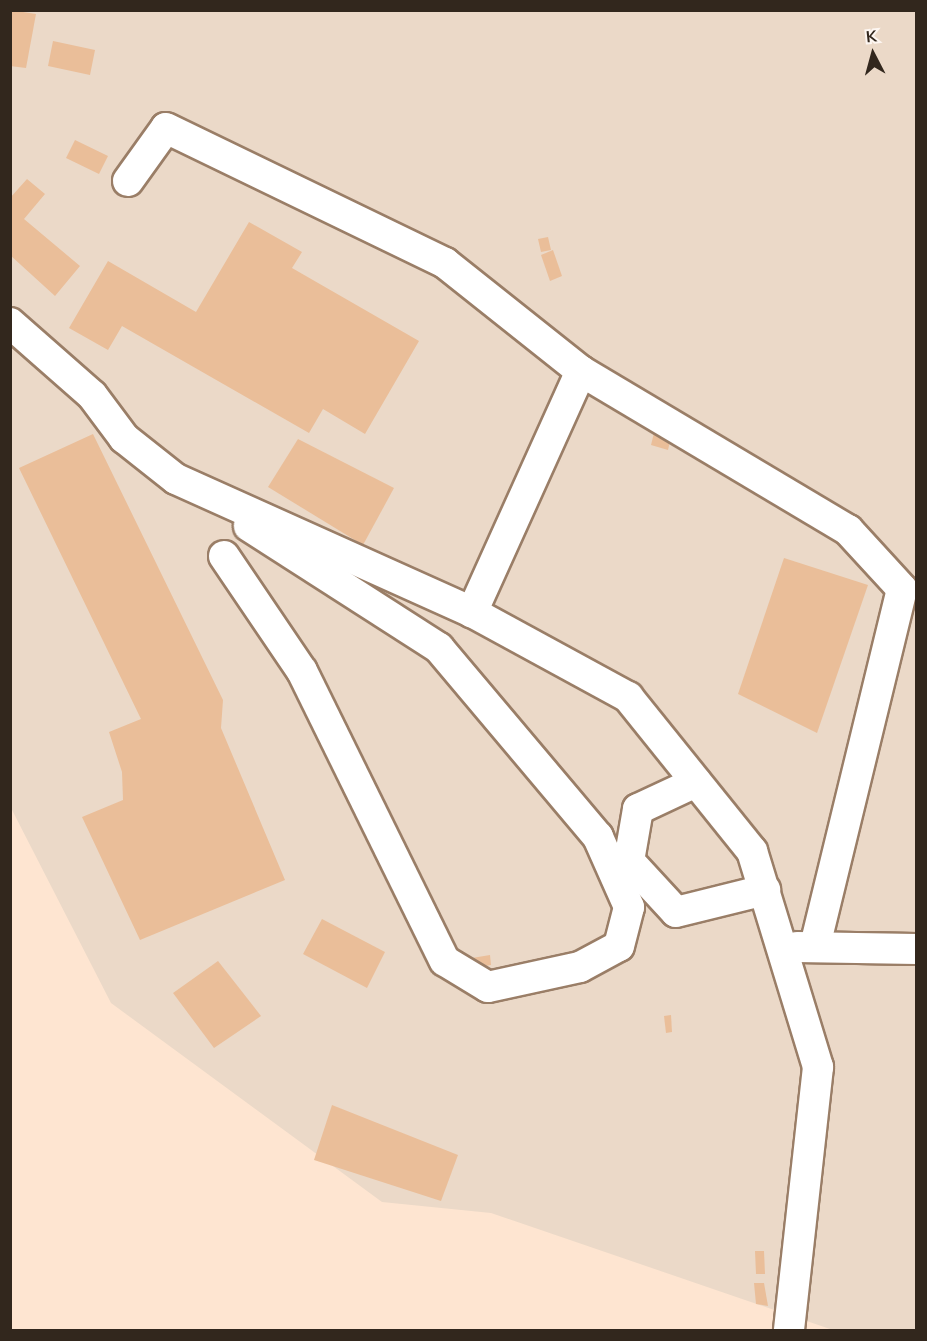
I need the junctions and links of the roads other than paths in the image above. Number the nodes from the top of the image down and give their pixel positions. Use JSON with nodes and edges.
{"nodes":[{"id":1,"x":128,"y":181,"type":"dead end"},
{"id":2,"x":10,"y":323,"type":"edge"},
{"id":3,"x":581,"y":371,"type":"junction"},
{"id":4,"x":176,"y":479,"type":"junction"},
{"id":5,"x":224,"y":556,"type":"dead end"},
{"id":6,"x":472,"y":612,"type":"junction"},
{"id":7,"x":696,"y":782,"type":"junction"},
{"id":8,"x":765,"y":890,"type":"junction"},
{"id":9,"x":783,"y":947,"type":"junction"},
{"id":10,"x":815,"y":947,"type":"junction"},
{"id":11,"x":916,"y":949,"type":"edge"},
{"id":12,"x":789,"y":1330,"type":"edge"}],
"edges":[{"from":1,"to":3,"type":"street"},
{"from":2,"to":4,"type":"street"},
{"from":3,"to":6,"type":"street"},
{"from":3,"to":10,"type":"street"},
{"from":4,"to":5,"type":"street"},
{"from":4,"to":6,"type":"street"},
{"from":6,"to":7,"type":"street"},
{"from":7,"to":8,"type":"street"},
{"from":7,"to":8,"type":"street"},
{"from":8,"to":9,"type":"street"},
{"from":9,"to":10,"type":"street"},
{"from":9,"to":12,"type":"street"},
{"from":10,"to":11,"type":"street"}]}
